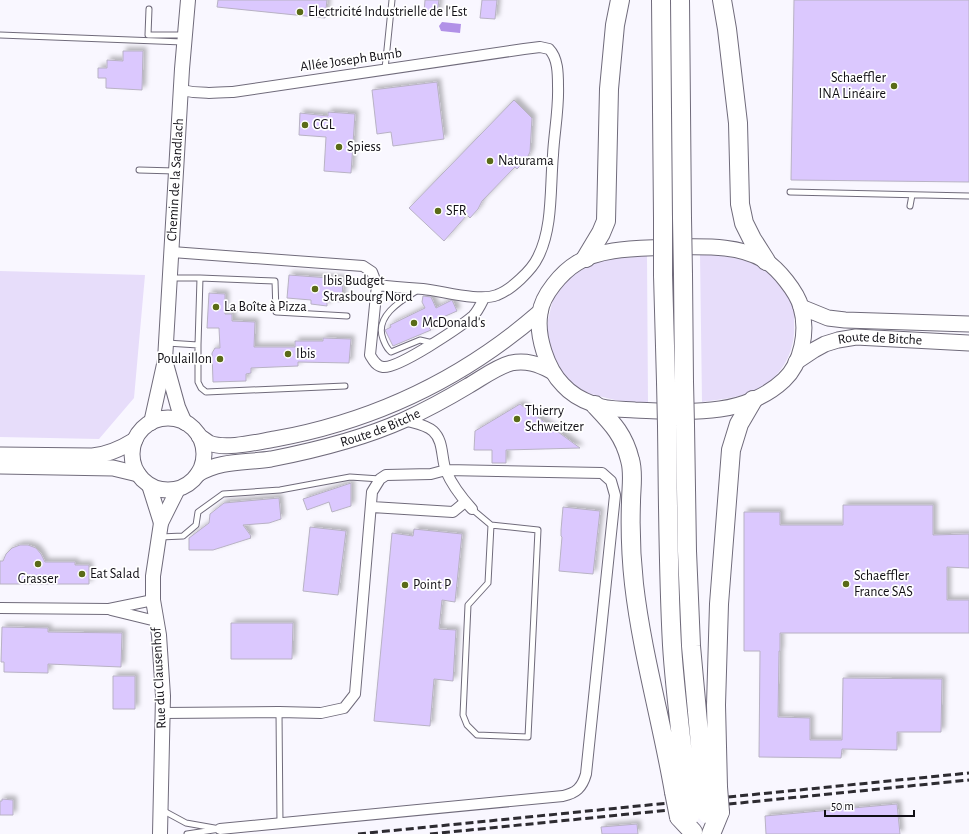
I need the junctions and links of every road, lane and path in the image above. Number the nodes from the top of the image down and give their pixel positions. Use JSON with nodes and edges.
{"nodes":[{"id":1,"x":188,"y":0,"type":"edge"},
{"id":2,"x":392,"y":0,"type":"edge"},
{"id":3,"x":620,"y":0,"type":"edge"},
{"id":4,"x":661,"y":0,"type":"edge"},
{"id":5,"x":680,"y":0,"type":"edge"},
{"id":6,"x":722,"y":0,"type":"edge"},
{"id":7,"x":149,"y":9,"type":"dead end"},
{"id":8,"x":0,"y":35,"type":"edge"},
{"id":9,"x":186,"y":39,"type":"junction"},
{"id":10,"x":385,"y":69,"type":"junction"},
{"id":11,"x":181,"y":90,"type":"junction"},
{"id":12,"x":139,"y":170,"type":"dead end"},
{"id":13,"x":176,"y":170,"type":"junction"},
{"id":14,"x":790,"y":192,"type":"dead end"},
{"id":15,"x":912,"y":195,"type":"junction"},
{"id":16,"x":969,"y":196,"type":"edge"},
{"id":17,"x":910,"y":206,"type":"dead end"},
{"id":18,"x":172,"y":252,"type":"junction"},
{"id":19,"x":586,"y":258,"type":"junction"},
{"id":20,"x":766,"y":261,"type":"junction"},
{"id":21,"x":170,"y":278,"type":"junction"},
{"id":22,"x":200,"y":278,"type":"junction"},
{"id":23,"x":377,"y":285,"type":"junction"},
{"id":24,"x":419,"y":289,"type":"junction"},
{"id":25,"x":484,"y":298,"type":"junction"},
{"id":26,"x":801,"y":307,"type":"junction"},
{"id":27,"x":540,"y":312,"type":"junction"},
{"id":28,"x":346,"y":316,"type":"dead end"},
{"id":29,"x":969,"y":324,"type":"edge"},
{"id":30,"x":166,"y":343,"type":"junction"},
{"id":31,"x":433,"y":343,"type":"junction"},
{"id":32,"x":969,"y":343,"type":"edge"},
{"id":33,"x":198,"y":344,"type":"junction"},
{"id":34,"x":165,"y":360,"type":"junction"},
{"id":35,"x":796,"y":362,"type":"junction"},
{"id":36,"x":551,"y":371,"type":"junction"},
{"id":37,"x":345,"y":386,"type":"dead end"},
{"id":38,"x":753,"y":400,"type":"junction"},
{"id":39,"x":595,"y":406,"type":"junction"},
{"id":40,"x":404,"y":420,"type":"junction"},
{"id":41,"x":152,"y":422,"type":"junction"},
{"id":42,"x":184,"y":423,"type":"junction"},
{"id":43,"x":199,"y":436,"type":"junction"},
{"id":44,"x":135,"y":440,"type":"junction"},
{"id":45,"x":0,"y":455,"type":"edge"},
{"id":46,"x":0,"y":466,"type":"edge"},
{"id":47,"x":446,"y":470,"type":"junction"},
{"id":48,"x":138,"y":474,"type":"junction"},
{"id":49,"x":198,"y":474,"type":"junction"},
{"id":50,"x":380,"y":479,"type":"junction"},
{"id":51,"x":149,"y":485,"type":"junction"},
{"id":52,"x":178,"y":489,"type":"junction"},
{"id":53,"x":372,"y":506,"type":"junction"},
{"id":54,"x":469,"y":506,"type":"junction"},
{"id":55,"x":161,"y":523,"type":"junction"},
{"id":56,"x":491,"y":525,"type":"junction"},
{"id":57,"x":159,"y":537,"type":"junction"},
{"id":58,"x":153,"y":600,"type":"junction"},
{"id":59,"x":0,"y":608,"type":"edge"},
{"id":60,"x":109,"y":609,"type":"junction"},
{"id":61,"x":156,"y":621,"type":"junction"},
{"id":62,"x":279,"y":712,"type":"junction"},
{"id":63,"x":163,"y":713,"type":"junction"},
{"id":64,"x":696,"y":790,"type":"junction"},
{"id":65,"x":160,"y":810,"type":"junction"},
{"id":66,"x":280,"y":824,"type":"junction"},
{"id":67,"x":700,"y":824,"type":"edge"},
{"id":68,"x":220,"y":829,"type":"junction"},
{"id":69,"x":160,"y":834,"type":"edge"},
{"id":70,"x":187,"y":834,"type":"edge"}],
"edges":[{"from":1,"to":9,"type":"street","name":"Chemin de la Sandlach"},
{"from":2,"to":10,"type":"lane"},
{"from":3,"to":19,"type":"highway"},
{"from":4,"to":64,"type":"highway","bridge":true},
{"from":5,"to":64,"type":"highway","bridge":true},
{"from":6,"to":20,"type":"highway"},
{"from":7,"to":9,"type":"lane"},
{"from":8,"to":9,"type":"lane"},
{"from":9,"to":11,"type":"street","name":"Chemin de la Sandlach"},
{"from":10,"to":11,"type":"street","name":"Allée Joseph Bumb"},
{"from":10,"to":25,"type":"street","name":"Allée Joseph Bumb"},
{"from":11,"to":13,"type":"street","name":"Chemin de la Sandlach"},
{"from":12,"to":13,"type":"lane"},
{"from":13,"to":18,"type":"street","name":"Chemin de la Sandlach"},
{"from":14,"to":15,"type":"lane"},
{"from":15,"to":16,"type":"lane"},
{"from":15,"to":17,"type":"lane"},
{"from":18,"to":21,"type":"street","name":"Chemin de la Sandlach"},
{"from":18,"to":23,"type":"street"},
{"from":19,"to":20,"type":"main road"},
{"from":19,"to":27,"type":"main road"},
{"from":20,"to":26,"type":"main road"},
{"from":21,"to":22,"type":"lane"},
{"from":21,"to":30,"type":"street","name":"Chemin de la Sandlach"},
{"from":22,"to":28,"type":"lane"},
{"from":22,"to":33,"type":"lane"},
{"from":23,"to":24,"type":"street"},
{"from":23,"to":31,"type":"street"},
{"from":24,"to":25,"type":"street"},
{"from":24,"to":31,"type":"lane"},
{"from":25,"to":31,"type":"street"},
{"from":26,"to":29,"type":"main road","name":"Route de Bitche"},
{"from":26,"to":35,"type":"main road"},
{"from":27,"to":36,"type":"main road"},
{"from":27,"to":43,"type":"main road","name":"Route de Bitche"},
{"from":30,"to":33,"type":"lane"},
{"from":30,"to":34,"type":"street","name":"Chemin de la Sandlach"},
{"from":32,"to":35,"type":"main road","name":"Route de Bitche"},
{"from":33,"to":37,"type":"lane"},
{"from":34,"to":41,"type":"street","name":"Chemin de la Sandlach"},
{"from":34,"to":42,"type":"street","name":"Chemin de la Sandlach"},
{"from":35,"to":38,"type":"main road"},
{"from":36,"to":39,"type":"main road"},
{"from":36,"to":40,"type":"main road","name":"Route de Bitche"},
{"from":38,"to":39,"type":"main road"},
{"from":38,"to":64,"type":"highway"},
{"from":39,"to":64,"type":"highway"},
{"from":40,"to":47,"type":"street"},
{"from":40,"to":49,"type":"main road","name":"Route de Bitche"},
{"from":41,"to":42,"type":"main road"},
{"from":41,"to":44,"type":"main road"},
{"from":42,"to":43,"type":"main road"},
{"from":43,"to":49,"type":"main road"},
{"from":44,"to":45,"type":"main road"},
{"from":44,"to":48,"type":"main road"},
{"from":46,"to":48,"type":"main road"},
{"from":47,"to":50,"type":"street"},
{"from":47,"to":54,"type":"street"},
{"from":47,"to":66,"type":"street"},
{"from":48,"to":51,"type":"main road"},
{"from":49,"to":52,"type":"main road"},
{"from":50,"to":53,"type":"street"},
{"from":50,"to":57,"type":"lane"},
{"from":51,"to":52,"type":"main road"},
{"from":51,"to":55,"type":"street","name":"Rue du Clausenhof"},
{"from":52,"to":55,"type":"street","name":"Rue du Clausenhof"},
{"from":53,"to":54,"type":"street"},
{"from":53,"to":62,"type":"street"},
{"from":54,"to":56,"type":"lane"},
{"from":55,"to":57,"type":"street","name":"Rue du Clausenhof"},
{"from":56,"to":56,"type":"lane"},
{"from":57,"to":58,"type":"street","name":"Rue du Clausenhof"},
{"from":58,"to":60,"type":"street"},
{"from":58,"to":61,"type":"street","name":"Rue du Clausenhof"},
{"from":59,"to":60,"type":"street"},
{"from":60,"to":61,"type":"street"},
{"from":61,"to":63,"type":"street","name":"Rue du Clausenhof"},
{"from":62,"to":63,"type":"street"},
{"from":62,"to":66,"type":"lane"},
{"from":63,"to":65,"type":"street","name":"Rue du Clausenhof"},
{"from":64,"to":67,"type":"highway","bridge":true},
{"from":64,"to":67,"type":"highway","bridge":true},
{"from":65,"to":68,"type":"lane"},
{"from":65,"to":69,"type":"street","name":"Rue du Clausenhof"},
{"from":66,"to":68,"type":"street"},
{"from":68,"to":70,"type":"lane"}]}
